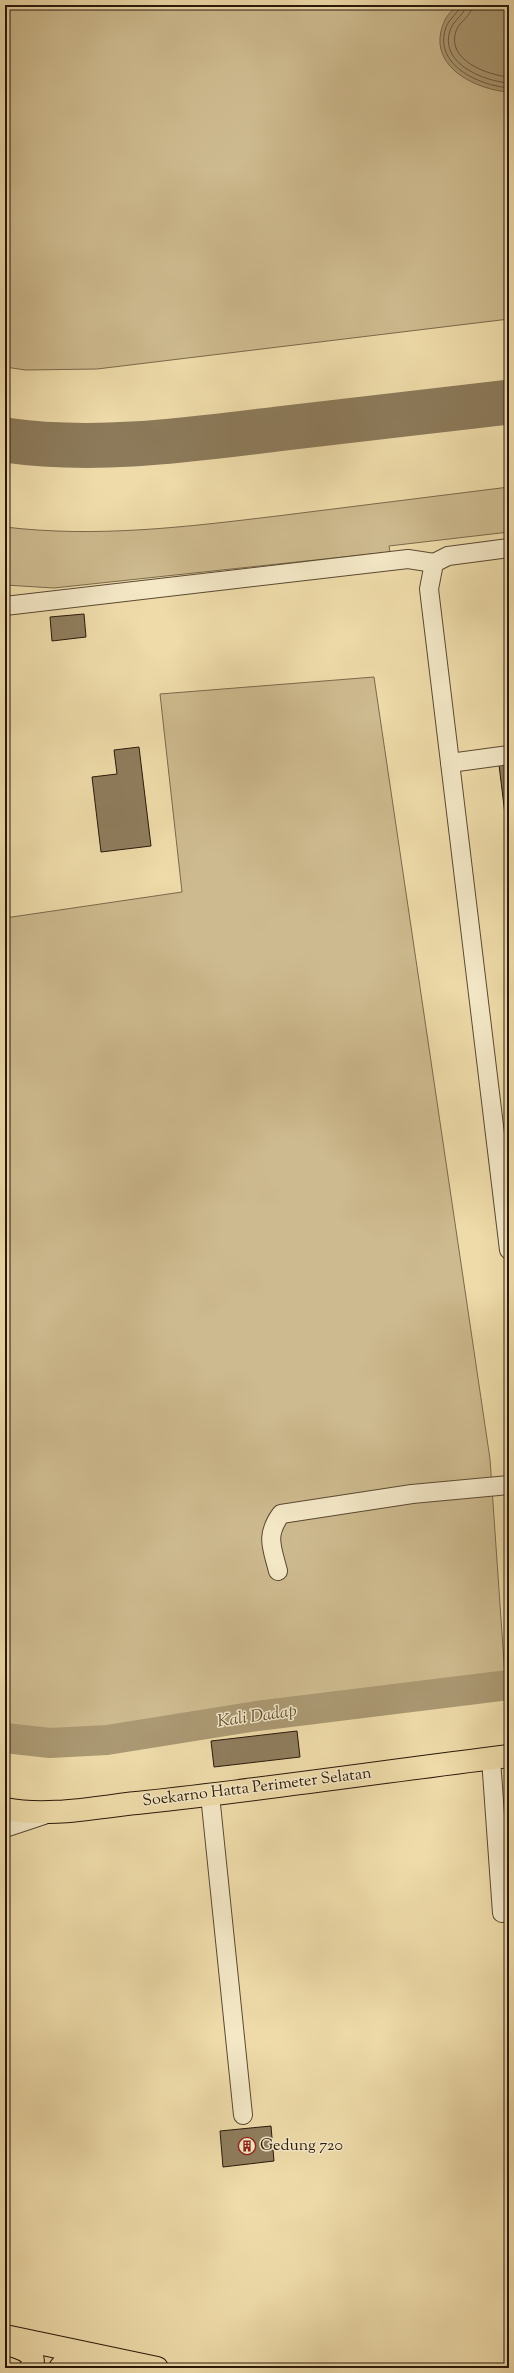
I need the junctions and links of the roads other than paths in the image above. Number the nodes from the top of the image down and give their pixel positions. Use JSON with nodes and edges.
{"nodes":[{"id":1,"x":509,"y":548,"type":"edge"},
{"id":2,"x":434,"y":563,"type":"junction"},
{"id":3,"x":5,"y":606,"type":"edge"},
{"id":4,"x":509,"y":755,"type":"edge"},
{"id":5,"x":450,"y":763,"type":"junction"},
{"id":6,"x":509,"y":1250,"type":"edge"},
{"id":7,"x":509,"y":1485,"type":"edge"},
{"id":8,"x":278,"y":1571,"type":"dead end"},
{"id":9,"x":500,"y":1758,"type":"edge"},
{"id":10,"x":210,"y":1795,"type":"junction"},
{"id":11,"x":5,"y":1809,"type":"edge"},
{"id":12,"x":54,"y":1811,"type":"junction"},
{"id":13,"x":5,"y":1828,"type":"edge"},
{"id":14,"x":502,"y":1913,"type":"dead end"},
{"id":15,"x":243,"y":2115,"type":"dead end"},
{"id":16,"x":5,"y":2336,"type":"edge"},
{"id":17,"x":5,"y":2344,"type":"edge"},
{"id":18,"x":31,"y":2368,"type":"edge"},
{"id":19,"x":60,"y":2368,"type":"edge"},
{"id":20,"x":116,"y":2368,"type":"edge"},
{"id":21,"x":157,"y":2368,"type":"edge"}],
"edges":[{"from":1,"to":2,"type":"street"},
{"from":2,"to":3,"type":"street"},
{"from":2,"to":5,"type":"street"},
{"from":4,"to":5,"type":"street"},
{"from":5,"to":6,"type":"street"},
{"from":7,"to":8,"type":"street"},
{"from":9,"to":10,"type":"main road","name":"Soekarno Hatta Perimeter Selatan"},
{"from":9,"to":14,"type":"street"},
{"from":10,"to":12,"type":"main road","name":"Soekarno Hatta Perimeter Selatan"},
{"from":10,"to":15,"type":"street"},
{"from":11,"to":12,"type":"main road","name":"Soekarno Hatta Perimeter Selatan"},
{"from":12,"to":13,"type":"street"},
{"from":16,"to":21,"type":"main road"},
{"from":17,"to":18,"type":"main road"},
{"from":19,"to":20,"type":"main road"}]}
